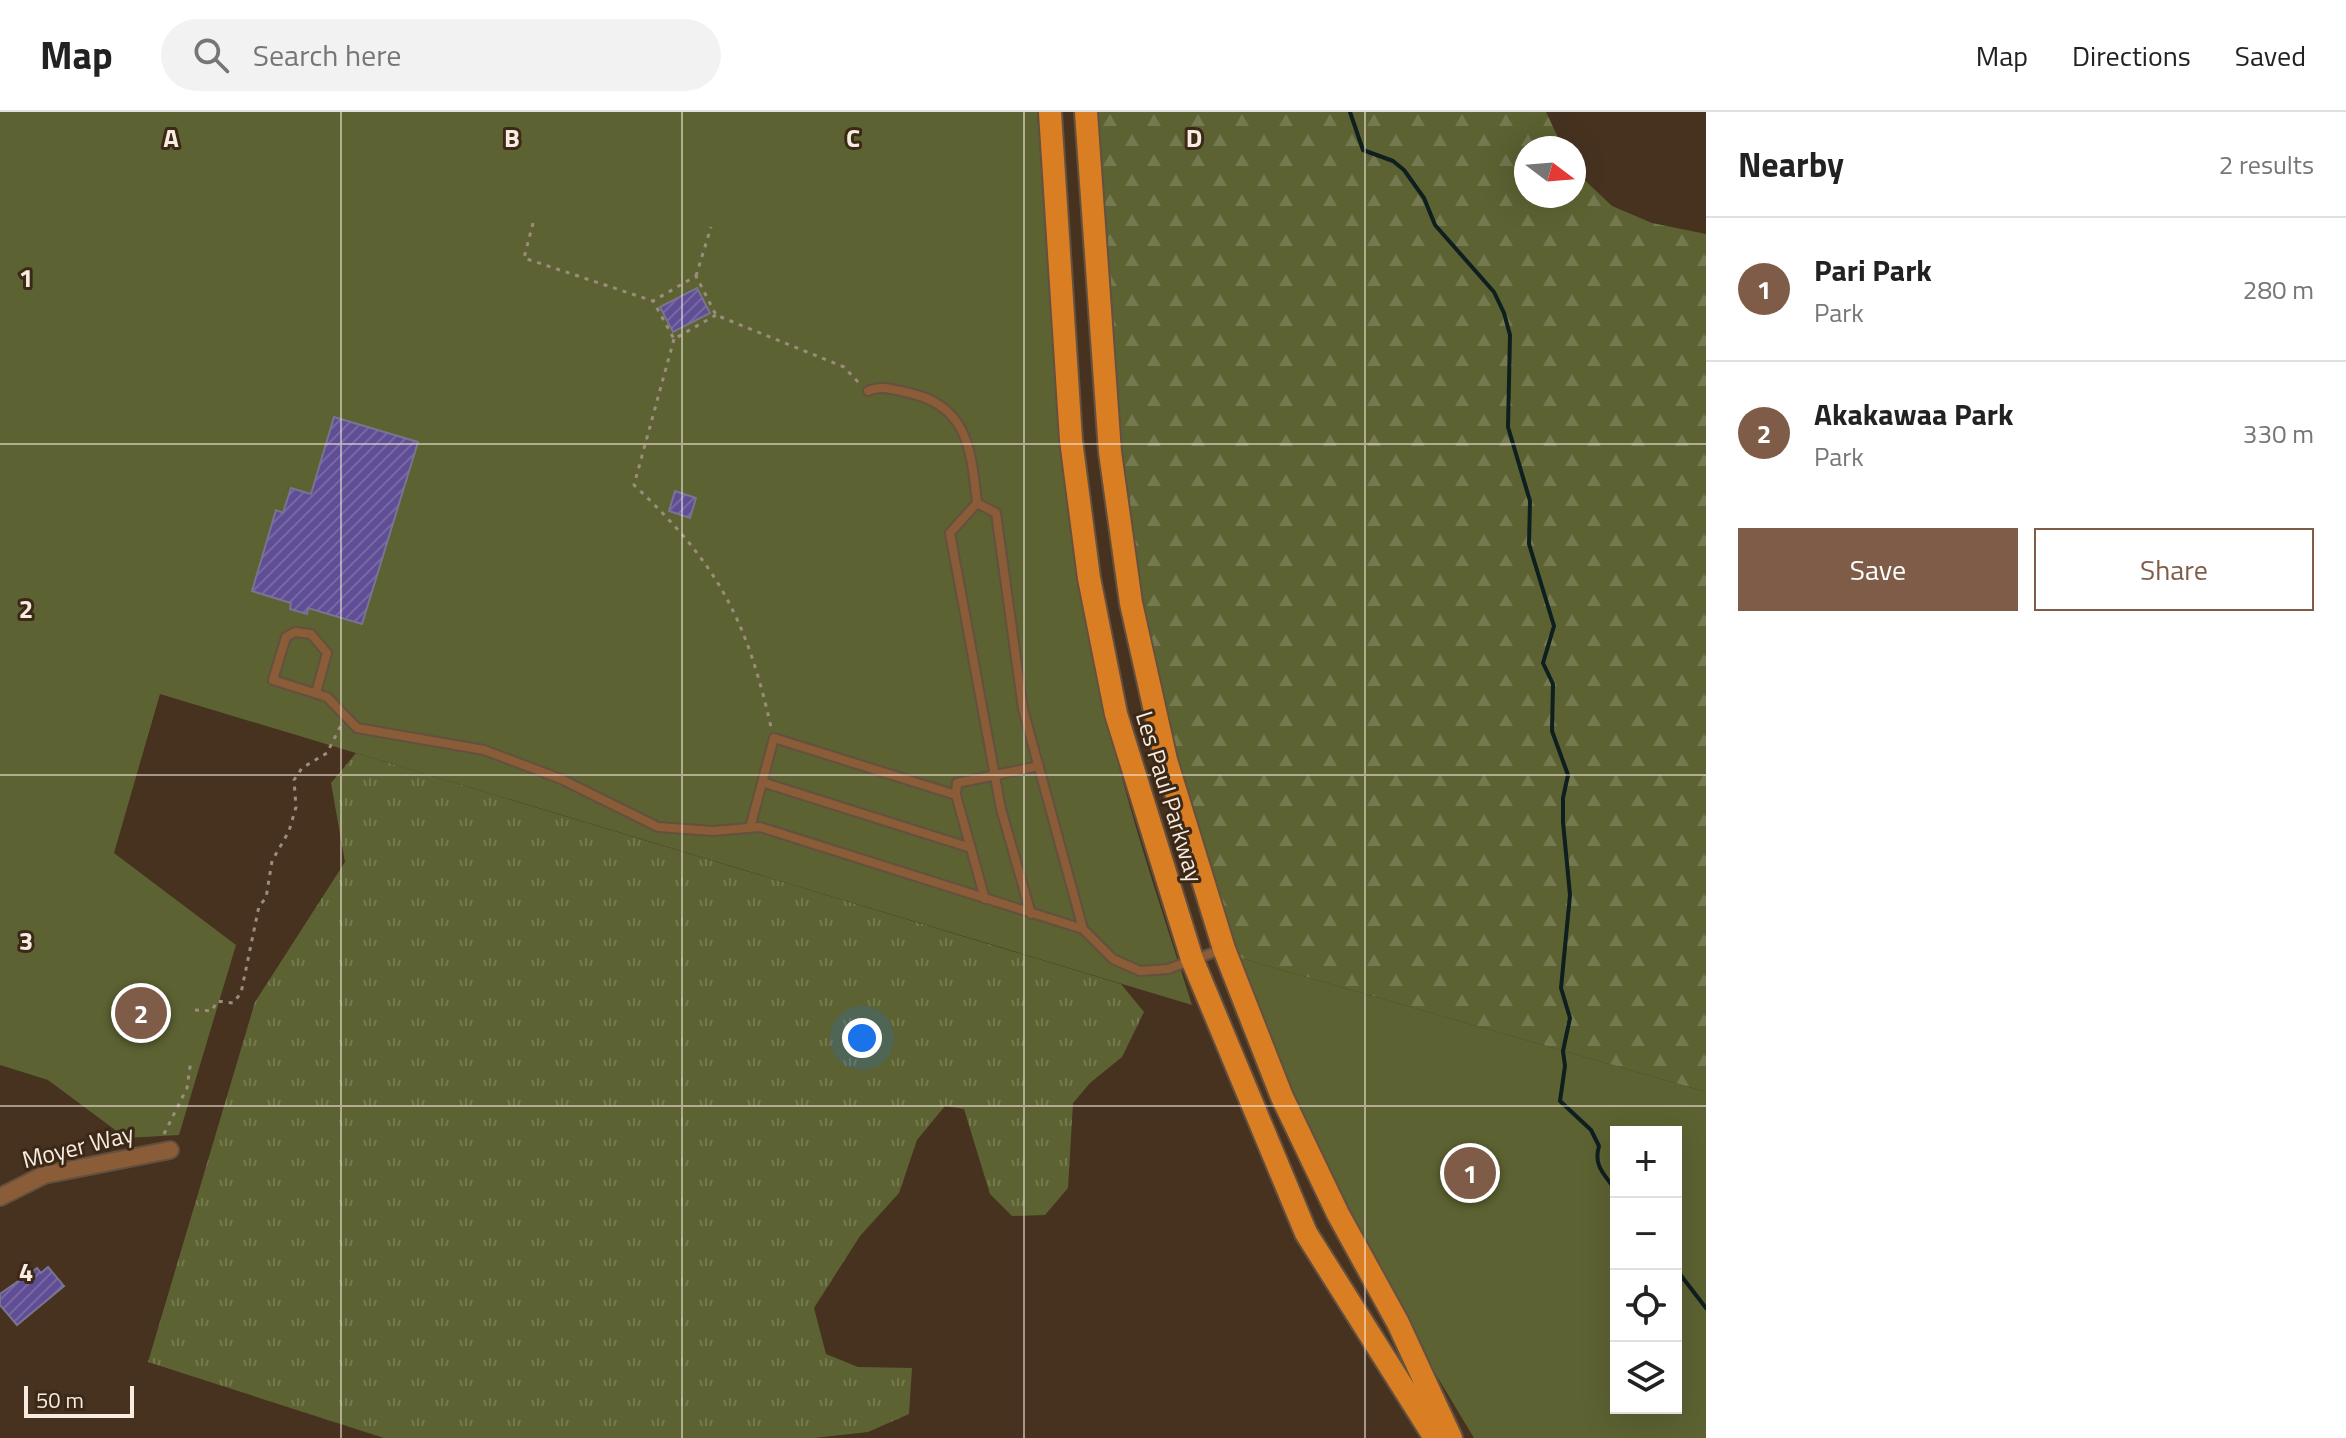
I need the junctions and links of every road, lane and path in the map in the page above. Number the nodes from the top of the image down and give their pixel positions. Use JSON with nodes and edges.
{"nodes":[{"id":1,"x":1050,"y":112,"type":"edge"},
{"id":2,"x":1086,"y":112,"type":"edge"},
{"id":3,"x":533,"y":223,"type":"dead end"},
{"id":4,"x":711,"y":227,"type":"dead end"},
{"id":5,"x":696,"y":276,"type":"junction"},
{"id":6,"x":653,"y":301,"type":"junction"},
{"id":7,"x":716,"y":315,"type":"junction"},
{"id":8,"x":674,"y":339,"type":"junction"},
{"id":9,"x":868,"y":391,"type":"joint"},
{"id":10,"x":977,"y":503,"type":"junction"},
{"id":11,"x":316,"y":693,"type":"junction"},
{"id":12,"x":345,"y":716,"type":"junction"},
{"id":13,"x":774,"y":738,"type":"junction"},
{"id":14,"x":1039,"y":766,"type":"junction"},
{"id":15,"x":995,"y":775,"type":"junction"},
{"id":16,"x":762,"y":782,"type":"junction"},
{"id":17,"x":956,"y":795,"type":"junction"},
{"id":18,"x":750,"y":828,"type":"junction"},
{"id":19,"x":971,"y":848,"type":"junction"},
{"id":20,"x":985,"y":899,"type":"junction"},
{"id":21,"x":1031,"y":914,"type":"junction"},
{"id":22,"x":1083,"y":929,"type":"junction"},
{"id":23,"x":1224,"y":949,"type":"junction"},
{"id":24,"x":1192,"y":959,"type":"junction"},
{"id":25,"x":195,"y":1010,"type":"dead end"},
{"id":26,"x":191,"y":1060,"type":"dead end"},
{"id":27,"x":167,"y":1142,"type":"joint"},
{"id":28,"x":0,"y":1197,"type":"edge"},
{"id":29,"x":1435,"y":1438,"type":"edge"},
{"id":30,"x":1451,"y":1438,"type":"edge"}],
"edges":[{"from":1,"to":24,"type":"main road","name":"Les Paul Parkway"},
{"from":2,"to":23,"type":"main road","name":"Les Paul Parkway"},
{"from":3,"to":6,"type":"path"},
{"from":4,"to":5,"type":"path"},
{"from":5,"to":6,"type":"path"},
{"from":5,"to":7,"type":"path"},
{"from":6,"to":8,"type":"path"},
{"from":7,"to":8,"type":"path"},
{"from":7,"to":9,"type":"path"},
{"from":8,"to":13,"type":"path"},
{"from":9,"to":10,"type":"lane"},
{"from":10,"to":14,"type":"lane"},
{"from":10,"to":15,"type":"lane"},
{"from":11,"to":11,"type":"lane"},
{"from":11,"to":12,"type":"lane"},
{"from":12,"to":18,"type":"lane"},
{"from":12,"to":25,"type":"path"},
{"from":13,"to":16,"type":"lane"},
{"from":13,"to":17,"type":"lane"},
{"from":14,"to":15,"type":"lane"},
{"from":14,"to":22,"type":"lane"},
{"from":15,"to":17,"type":"lane"},
{"from":15,"to":21,"type":"lane"},
{"from":16,"to":18,"type":"lane"},
{"from":16,"to":19,"type":"lane"},
{"from":17,"to":19,"type":"lane"},
{"from":18,"to":20,"type":"lane"},
{"from":19,"to":20,"type":"lane"},
{"from":20,"to":21,"type":"lane"},
{"from":21,"to":22,"type":"lane"},
{"from":22,"to":24,"type":"lane"},
{"from":23,"to":24,"type":"lane"},
{"from":23,"to":30,"type":"main road","name":"Les Paul Parkway"},
{"from":24,"to":29,"type":"main road","name":"Les Paul Parkway"},
{"from":26,"to":27,"type":"path"},
{"from":27,"to":28,"type":"street","name":"Moyer Way"}]}
